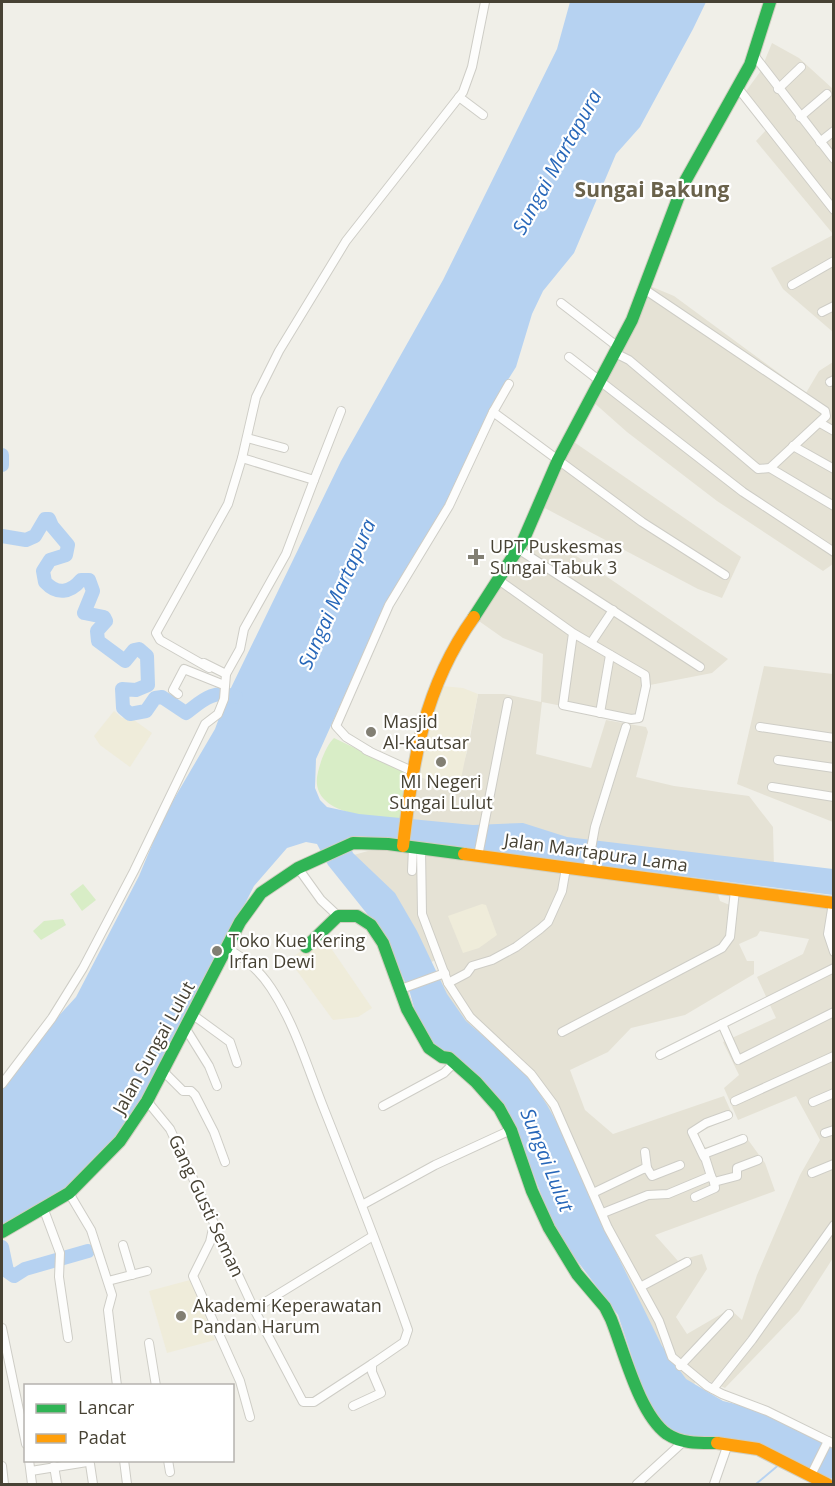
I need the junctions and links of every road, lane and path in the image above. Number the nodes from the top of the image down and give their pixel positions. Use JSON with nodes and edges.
{"nodes":[{"id":1,"x":485,"y":2,"type":"edge"},
{"id":2,"x":770,"y":2,"type":"edge"},
{"id":3,"x":753,"y":54,"type":"junction"},
{"id":4,"x":801,"y":67,"type":"dead end"},
{"id":5,"x":738,"y":88,"type":"junction"},
{"id":6,"x":778,"y":89,"type":"junction"},
{"id":7,"x":827,"y":94,"type":"dead end"},
{"id":8,"x":459,"y":97,"type":"junction"},
{"id":9,"x":483,"y":115,"type":"dead end"},
{"id":10,"x":800,"y":117,"type":"junction"},
{"id":11,"x":834,"y":131,"type":"edge"},
{"id":12,"x":820,"y":142,"type":"junction"},
{"id":13,"x":834,"y":159,"type":"edge"},
{"id":14,"x":834,"y":210,"type":"edge"},
{"id":15,"x":834,"y":261,"type":"edge"},
{"id":16,"x":792,"y":285,"type":"dead end"},
{"id":17,"x":644,"y":289,"type":"junction"},
{"id":18,"x":561,"y":303,"type":"dead end"},
{"id":19,"x":834,"y":306,"type":"edge"},
{"id":20,"x":822,"y":312,"type":"dead end"},
{"id":21,"x":617,"y":350,"type":"junction"},
{"id":22,"x":569,"y":357,"type":"dead end"},
{"id":23,"x":600,"y":383,"type":"junction"},
{"id":24,"x":509,"y":384,"type":"dead end"},
{"id":25,"x":341,"y":411,"type":"dead end"},
{"id":26,"x":493,"y":412,"type":"junction"},
{"id":27,"x":820,"y":423,"type":"junction"},
{"id":28,"x":834,"y":430,"type":"edge"},
{"id":29,"x":247,"y":438,"type":"junction"},
{"id":30,"x":793,"y":446,"type":"junction"},
{"id":31,"x":284,"y":448,"type":"dead end"},
{"id":32,"x":242,"y":458,"type":"junction"},
{"id":33,"x":558,"y":460,"type":"junction"},
{"id":34,"x":770,"y":468,"type":"junction"},
{"id":35,"x":834,"y":469,"type":"edge"},
{"id":36,"x":314,"y":480,"type":"junction"},
{"id":37,"x":834,"y":506,"type":"edge"},
{"id":38,"x":518,"y":549,"type":"junction"},
{"id":39,"x":834,"y":552,"type":"edge"},
{"id":40,"x":725,"y":575,"type":"dead end"},
{"id":41,"x":500,"y":581,"type":"junction"},
{"id":42,"x":613,"y":610,"type":"junction"},
{"id":43,"x":573,"y":633,"type":"junction"},
{"id":44,"x":591,"y":643,"type":"junction"},
{"id":45,"x":610,"y":655,"type":"junction"},
{"id":46,"x":700,"y":667,"type":"dead end"},
{"id":47,"x":226,"y":674,"type":"junction"},
{"id":48,"x":224,"y":691,"type":"junction"},
{"id":49,"x":178,"y":694,"type":"dead end"},
{"id":50,"x":508,"y":702,"type":"dead end"},
{"id":51,"x":600,"y":713,"type":"junction"},
{"id":52,"x":626,"y":727,"type":"dead end"},
{"id":53,"x":760,"y":727,"type":"dead end"},
{"id":54,"x":834,"y":738,"type":"edge"},
{"id":55,"x":344,"y":739,"type":"dead end"},
{"id":56,"x":369,"y":751,"type":"junction"},
{"id":57,"x":778,"y":760,"type":"dead end"},
{"id":58,"x":834,"y":768,"type":"edge"},
{"id":59,"x":412,"y":771,"type":"junction"},
{"id":60,"x":772,"y":787,"type":"dead end"},
{"id":61,"x":834,"y":797,"type":"edge"},
{"id":62,"x":353,"y":843,"type":"joint"},
{"id":63,"x":410,"y":846,"type":"junction"},
{"id":64,"x":478,"y":854,"type":"junction"},
{"id":65,"x":298,"y":868,"type":"junction"},
{"id":66,"x":566,"y":868,"type":"junction"},
{"id":67,"x":587,"y":869,"type":"junction"},
{"id":68,"x":412,"y":871,"type":"dead end"},
{"id":69,"x":735,"y":890,"type":"junction"},
{"id":70,"x":833,"y":903,"type":"edge"},
{"id":71,"x":338,"y":916,"type":"junction"},
{"id":72,"x":306,"y":946,"type":"dead end"},
{"id":73,"x":228,"y":949,"type":"junction"},
{"id":74,"x":834,"y":952,"type":"edge"},
{"id":75,"x":834,"y":968,"type":"edge"},
{"id":76,"x":443,"y":973,"type":"junction"},
{"id":77,"x":448,"y":983,"type":"junction"},
{"id":78,"x":403,"y":988,"type":"junction"},
{"id":79,"x":834,"y":1012,"type":"edge"},
{"id":80,"x":193,"y":1015,"type":"junction"},
{"id":81,"x":722,"y":1024,"type":"junction"},
{"id":82,"x":186,"y":1029,"type":"junction"},
{"id":83,"x":562,"y":1032,"type":"dead end"},
{"id":84,"x":660,"y":1055,"type":"dead end"},
{"id":85,"x":834,"y":1056,"type":"edge"},
{"id":86,"x":237,"y":1063,"type":"dead end"},
{"id":87,"x":454,"y":1063,"type":"junction"},
{"id":88,"x":163,"y":1071,"type":"junction"},
{"id":89,"x":2,"y":1084,"type":"edge"},
{"id":90,"x":217,"y":1086,"type":"dead end"},
{"id":91,"x":834,"y":1092,"type":"edge"},
{"id":92,"x":147,"y":1101,"type":"junction"},
{"id":93,"x":735,"y":1101,"type":"dead end"},
{"id":94,"x":813,"y":1102,"type":"dead end"},
{"id":95,"x":383,"y":1106,"type":"dead end"},
{"id":96,"x":728,"y":1115,"type":"dead end"},
{"id":97,"x":511,"y":1130,"type":"junction"},
{"id":98,"x":743,"y":1139,"type":"dead end"},
{"id":99,"x":648,"y":1151,"type":"dead end"},
{"id":100,"x":704,"y":1157,"type":"junction"},
{"id":101,"x":758,"y":1160,"type":"dead end"},
{"id":102,"x":225,"y":1162,"type":"dead end"},
{"id":103,"x":834,"y":1164,"type":"edge"},
{"id":104,"x":680,"y":1165,"type":"dead end"},
{"id":105,"x":647,"y":1167,"type":"junction"},
{"id":106,"x":812,"y":1173,"type":"dead end"},
{"id":107,"x":713,"y":1179,"type":"junction"},
{"id":108,"x":69,"y":1193,"type":"junction"},
{"id":109,"x":593,"y":1193,"type":"junction"},
{"id":110,"x":695,"y":1197,"type":"dead end"},
{"id":111,"x":362,"y":1204,"type":"junction"},
{"id":112,"x":44,"y":1210,"type":"junction"},
{"id":113,"x":603,"y":1213,"type":"junction"},
{"id":114,"x":214,"y":1224,"type":"junction"},
{"id":115,"x":834,"y":1225,"type":"edge"},
{"id":116,"x":3,"y":1232,"type":"edge"},
{"id":117,"x":373,"y":1236,"type":"junction"},
{"id":118,"x":123,"y":1245,"type":"dead end"},
{"id":119,"x":687,"y":1262,"type":"dead end"},
{"id":120,"x":147,"y":1271,"type":"dead end"},
{"id":121,"x":132,"y":1275,"type":"junction"},
{"id":122,"x":108,"y":1281,"type":"junction"},
{"id":123,"x":642,"y":1286,"type":"junction"},
{"id":124,"x":254,"y":1309,"type":"junction"},
{"id":125,"x":729,"y":1314,"type":"dead end"},
{"id":126,"x":2,"y":1328,"type":"edge"},
{"id":127,"x":68,"y":1338,"type":"dead end"},
{"id":128,"x":149,"y":1343,"type":"dead end"},
{"id":129,"x":372,"y":1364,"type":"junction"},
{"id":130,"x":680,"y":1366,"type":"junction"},
{"id":131,"x":117,"y":1384,"type":"edge"},
{"id":132,"x":156,"y":1384,"type":"edge"},
{"id":133,"x":712,"y":1389,"type":"junction"},
{"id":134,"x":353,"y":1406,"type":"dead end"},
{"id":135,"x":250,"y":1417,"type":"dead end"},
{"id":136,"x":23,"y":1419,"type":"edge"},
{"id":137,"x":683,"y":1442,"type":"junction"},
{"id":138,"x":829,"y":1442,"type":"edge"},
{"id":139,"x":728,"y":1444,"type":"junction"},
{"id":140,"x":29,"y":1462,"type":"edge"},
{"id":141,"x":124,"y":1462,"type":"edge"},
{"id":142,"x":168,"y":1462,"type":"edge"},
{"id":143,"x":2,"y":1466,"type":"edge"},
{"id":144,"x":54,"y":1466,"type":"junction"},
{"id":145,"x":31,"y":1471,"type":"junction"},
{"id":146,"x":170,"y":1472,"type":"dead end"},
{"id":147,"x":811,"y":1474,"type":"junction"},
{"id":148,"x":4,"y":1485,"type":"edge"},
{"id":149,"x":33,"y":1485,"type":"edge"},
{"id":150,"x":57,"y":1485,"type":"edge"},
{"id":151,"x":93,"y":1485,"type":"edge"},
{"id":152,"x":127,"y":1485,"type":"edge"},
{"id":153,"x":636,"y":1485,"type":"edge"},
{"id":154,"x":714,"y":1485,"type":"edge"},
{"id":155,"x":827,"y":1485,"type":"edge"}],
"edges":[{"from":1,"to":8,"type":"street"},
{"from":2,"to":3,"type":"street"},
{"from":3,"to":5,"type":"street"},
{"from":3,"to":6,"type":"street"},
{"from":4,"to":6,"type":"street"},
{"from":5,"to":14,"type":"street"},
{"from":5,"to":17,"type":"street"},
{"from":6,"to":10,"type":"street"},
{"from":7,"to":10,"type":"street"},
{"from":8,"to":9,"type":"street"},
{"from":8,"to":29,"type":"street"},
{"from":10,"to":12,"type":"street"},
{"from":11,"to":12,"type":"street"},
{"from":12,"to":13,"type":"street"},
{"from":15,"to":16,"type":"street"},
{"from":17,"to":21,"type":"street"},
{"from":17,"to":27,"type":"street"},
{"from":18,"to":21,"type":"street"},
{"from":19,"to":20,"type":"street"},
{"from":21,"to":23,"type":"street"},
{"from":21,"to":34,"type":"street"},
{"from":22,"to":23,"type":"street"},
{"from":23,"to":33,"type":"street"},
{"from":23,"to":39,"type":"street"},
{"from":24,"to":26,"type":"street"},
{"from":25,"to":36,"type":"street"},
{"from":26,"to":33,"type":"street"},
{"from":26,"to":56,"type":"street"},
{"from":27,"to":28,"type":"street"},
{"from":27,"to":30,"type":"street"},
{"from":29,"to":31,"type":"street"},
{"from":29,"to":32,"type":"street"},
{"from":30,"to":34,"type":"street"},
{"from":30,"to":35,"type":"street"},
{"from":32,"to":36,"type":"street"},
{"from":32,"to":47,"type":"street"},
{"from":33,"to":38,"type":"street"},
{"from":33,"to":40,"type":"street"},
{"from":34,"to":37,"type":"street"},
{"from":36,"to":47,"type":"street"},
{"from":38,"to":41,"type":"street"},
{"from":38,"to":42,"type":"street"},
{"from":41,"to":43,"type":"street"},
{"from":41,"to":59,"type":"street"},
{"from":42,"to":44,"type":"street"},
{"from":42,"to":46,"type":"street"},
{"from":43,"to":44,"type":"street"},
{"from":43,"to":51,"type":"street"},
{"from":44,"to":45,"type":"street"},
{"from":45,"to":51,"type":"street"},
{"from":45,"to":51,"type":"street"},
{"from":47,"to":48,"type":"street"},
{"from":48,"to":49,"type":"street"},
{"from":48,"to":89,"type":"street"},
{"from":50,"to":64,"type":"street"},
{"from":52,"to":67,"type":"street"},
{"from":53,"to":54,"type":"street"},
{"from":55,"to":56,"type":"street"},
{"from":56,"to":59,"type":"street"},
{"from":57,"to":58,"type":"street"},
{"from":59,"to":63,"type":"street"},
{"from":60,"to":61,"type":"street"},
{"from":62,"to":63,"type":"street","name":"Jalan Martapura Lama"},
{"from":62,"to":65,"type":"street","name":"Jalan Sungai Lulut"},
{"from":63,"to":64,"type":"street","name":"Jalan Martapura Lama"},
{"from":63,"to":68,"type":"street"},
{"from":63,"to":76,"type":"street"},
{"from":64,"to":66,"type":"street","name":"Jalan Martapura Lama"},
{"from":65,"to":71,"type":"street"},
{"from":65,"to":73,"type":"street","name":"Jalan Sungai Lulut"},
{"from":66,"to":67,"type":"street","name":"Jalan Martapura Lama"},
{"from":66,"to":77,"type":"street"},
{"from":67,"to":69,"type":"street","name":"Jalan Martapura Lama"},
{"from":69,"to":70,"type":"street","name":"Jalan Martapura Lama"},
{"from":69,"to":83,"type":"street"},
{"from":70,"to":74,"type":"street"},
{"from":71,"to":72,"type":"street"},
{"from":71,"to":78,"type":"street"},
{"from":73,"to":80,"type":"street","name":"Jalan Sungai Lulut"},
{"from":73,"to":111,"type":"street"},
{"from":75,"to":81,"type":"street"},
{"from":76,"to":77,"type":"street"},
{"from":76,"to":78,"type":"street"},
{"from":77,"to":109,"type":"street"},
{"from":78,"to":87,"type":"street"},
{"from":79,"to":81,"type":"street"},
{"from":80,"to":82,"type":"street","name":"Jalan Sungai Lulut"},
{"from":80,"to":86,"type":"street"},
{"from":81,"to":84,"type":"street"},
{"from":82,"to":88,"type":"street","name":"Jalan Sungai Lulut"},
{"from":82,"to":90,"type":"street"},
{"from":85,"to":93,"type":"street"},
{"from":87,"to":95,"type":"street"},
{"from":87,"to":97,"type":"street"},
{"from":88,"to":92,"type":"street","name":"Jalan Sungai Lulut"},
{"from":88,"to":102,"type":"street"},
{"from":91,"to":94,"type":"street"},
{"from":92,"to":108,"type":"street","name":"Jalan Sungai Lulut"},
{"from":92,"to":114,"type":"street","name":"Gang Gusti Seman"},
{"from":96,"to":100,"type":"street"},
{"from":97,"to":111,"type":"street"},
{"from":97,"to":137,"type":"street"},
{"from":98,"to":100,"type":"street"},
{"from":99,"to":105,"type":"street"},
{"from":100,"to":107,"type":"street"},
{"from":101,"to":107,"type":"street"},
{"from":103,"to":106,"type":"street"},
{"from":104,"to":105,"type":"street"},
{"from":105,"to":109,"type":"street"},
{"from":107,"to":110,"type":"street"},
{"from":107,"to":113,"type":"street"},
{"from":108,"to":112,"type":"street","name":"Jalan Sungai Lulut"},
{"from":108,"to":122,"type":"street"},
{"from":109,"to":113,"type":"street"},
{"from":111,"to":117,"type":"street"},
{"from":112,"to":116,"type":"street","name":"Jalan Sungai Lulut"},
{"from":112,"to":127,"type":"street"},
{"from":113,"to":123,"type":"street"},
{"from":114,"to":124,"type":"street","name":"Gang Gusti Seman"},
{"from":114,"to":135,"type":"street"},
{"from":115,"to":133,"type":"street"},
{"from":117,"to":124,"type":"street"},
{"from":117,"to":129,"type":"street"},
{"from":118,"to":121,"type":"street"},
{"from":119,"to":123,"type":"street"},
{"from":120,"to":121,"type":"street"},
{"from":121,"to":122,"type":"street"},
{"from":122,"to":131,"type":"street"},
{"from":123,"to":130,"type":"street"},
{"from":124,"to":129,"type":"street","name":"Gang Gusti Seman"},
{"from":125,"to":130,"type":"street"},
{"from":126,"to":136,"type":"street"},
{"from":128,"to":132,"type":"street"},
{"from":129,"to":134,"type":"street"},
{"from":130,"to":133,"type":"street"},
{"from":133,"to":138,"type":"street"},
{"from":137,"to":139,"type":"street"},
{"from":137,"to":153,"type":"street"},
{"from":138,"to":147,"type":"street"},
{"from":139,"to":147,"type":"street"},
{"from":139,"to":154,"type":"street"},
{"from":140,"to":145,"type":"street"},
{"from":141,"to":152,"type":"street"},
{"from":142,"to":146,"type":"street"},
{"from":143,"to":148,"type":"street"},
{"from":144,"to":145,"type":"street"},
{"from":144,"to":150,"type":"street"},
{"from":144,"to":151,"type":"street"},
{"from":145,"to":149,"type":"street"},
{"from":147,"to":155,"type":"street"}]}
